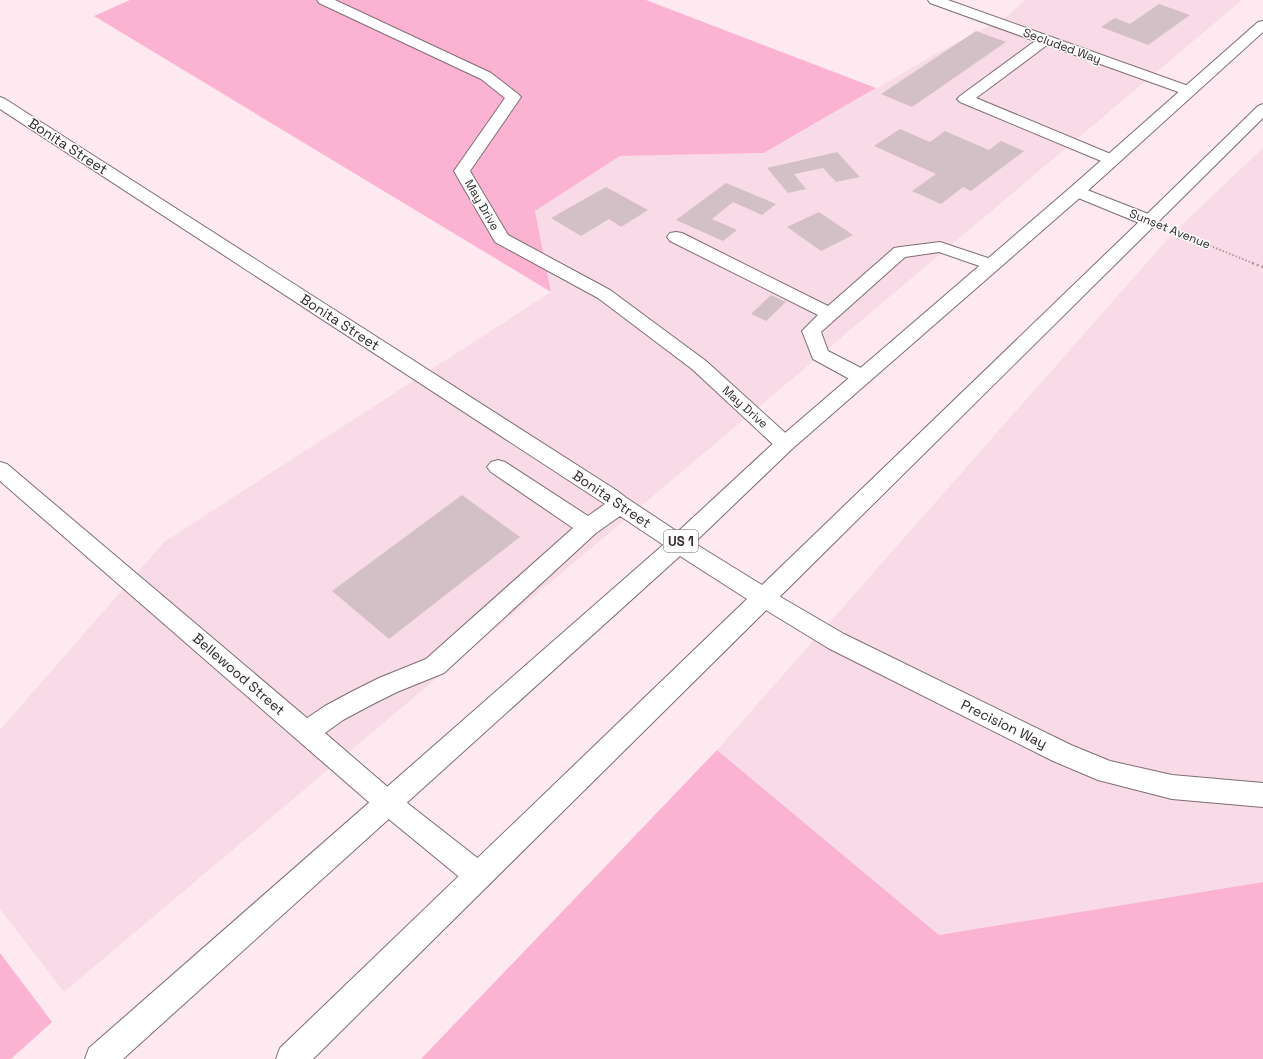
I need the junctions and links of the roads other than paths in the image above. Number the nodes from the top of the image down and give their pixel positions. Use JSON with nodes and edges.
{"nodes":[{"id":1,"x":324,"y":0,"type":"edge"},
{"id":2,"x":934,"y":0,"type":"edge"},
{"id":3,"x":1263,"y":25,"type":"edge"},
{"id":4,"x":1045,"y":40,"type":"junction"},
{"id":5,"x":1189,"y":91,"type":"junction"},
{"id":6,"x":0,"y":102,"type":"edge"},
{"id":7,"x":1263,"y":108,"type":"edge"},
{"id":8,"x":1112,"y":160,"type":"junction"},
{"id":9,"x":1077,"y":191,"type":"junction"},
{"id":10,"x":1150,"y":222,"type":"junction"},
{"id":11,"x":676,"y":237,"type":"dead end"},
{"id":12,"x":991,"y":265,"type":"junction"},
{"id":13,"x":830,"y":314,"type":"junction"},
{"id":14,"x":862,"y":377,"type":"junction"},
{"id":15,"x":785,"y":444,"type":"junction"},
{"id":16,"x":498,"y":467,"type":"dead end"},
{"id":17,"x":0,"y":469,"type":"edge"},
{"id":18,"x":620,"y":505,"type":"junction"},
{"id":19,"x":588,"y":527,"type":"junction"},
{"id":20,"x":679,"y":544,"type":"junction"},
{"id":21,"x":764,"y":598,"type":"junction"},
{"id":22,"x":307,"y":732,"type":"junction"},
{"id":23,"x":1263,"y":795,"type":"edge"},
{"id":24,"x":388,"y":803,"type":"junction"},
{"id":25,"x":479,"y":876,"type":"junction"},
{"id":26,"x":100,"y":1059,"type":"edge"},
{"id":27,"x":292,"y":1059,"type":"edge"}],
"edges":[{"from":1,"to":15,"type":"main road","name":"May Drive"},
{"from":2,"to":4,"type":"main road","name":"Secluded Way"},
{"from":3,"to":5,"type":"main road","number":"US 1"},
{"from":4,"to":5,"type":"main road","name":"Secluded Way"},
{"from":4,"to":8,"type":"main road"},
{"from":5,"to":8,"type":"main road","number":"US 1"},
{"from":6,"to":18,"type":"main road","name":"Bonita Street"},
{"from":7,"to":10,"type":"main road"},
{"from":8,"to":9,"type":"main road","number":"US 1"},
{"from":9,"to":10,"type":"main road","name":"Sunset Avenue"},
{"from":9,"to":12,"type":"main road","number":"US 1"},
{"from":10,"to":21,"type":"main road"},
{"from":11,"to":13,"type":"main road"},
{"from":12,"to":13,"type":"main road"},
{"from":12,"to":14,"type":"main road","number":"US 1"},
{"from":13,"to":14,"type":"main road"},
{"from":14,"to":15,"type":"main road","number":"US 1"},
{"from":15,"to":20,"type":"main road","number":"US 1"},
{"from":16,"to":19,"type":"main road"},
{"from":17,"to":22,"type":"main road","name":"Bellewood Street"},
{"from":18,"to":19,"type":"main road"},
{"from":18,"to":20,"type":"main road","name":"Bonita Street"},
{"from":19,"to":22,"type":"main road"},
{"from":20,"to":21,"type":"main road","name":"Bonita Street"},
{"from":20,"to":24,"type":"main road","number":"US 1"},
{"from":21,"to":23,"type":"main road","name":"Precision Way"},
{"from":21,"to":25,"type":"main road"},
{"from":22,"to":24,"type":"main road","name":"Bellewood Street"},
{"from":24,"to":25,"type":"main road","name":"Bellewood Street"},
{"from":24,"to":26,"type":"main road","number":"US 1"},
{"from":25,"to":27,"type":"main road"}]}
